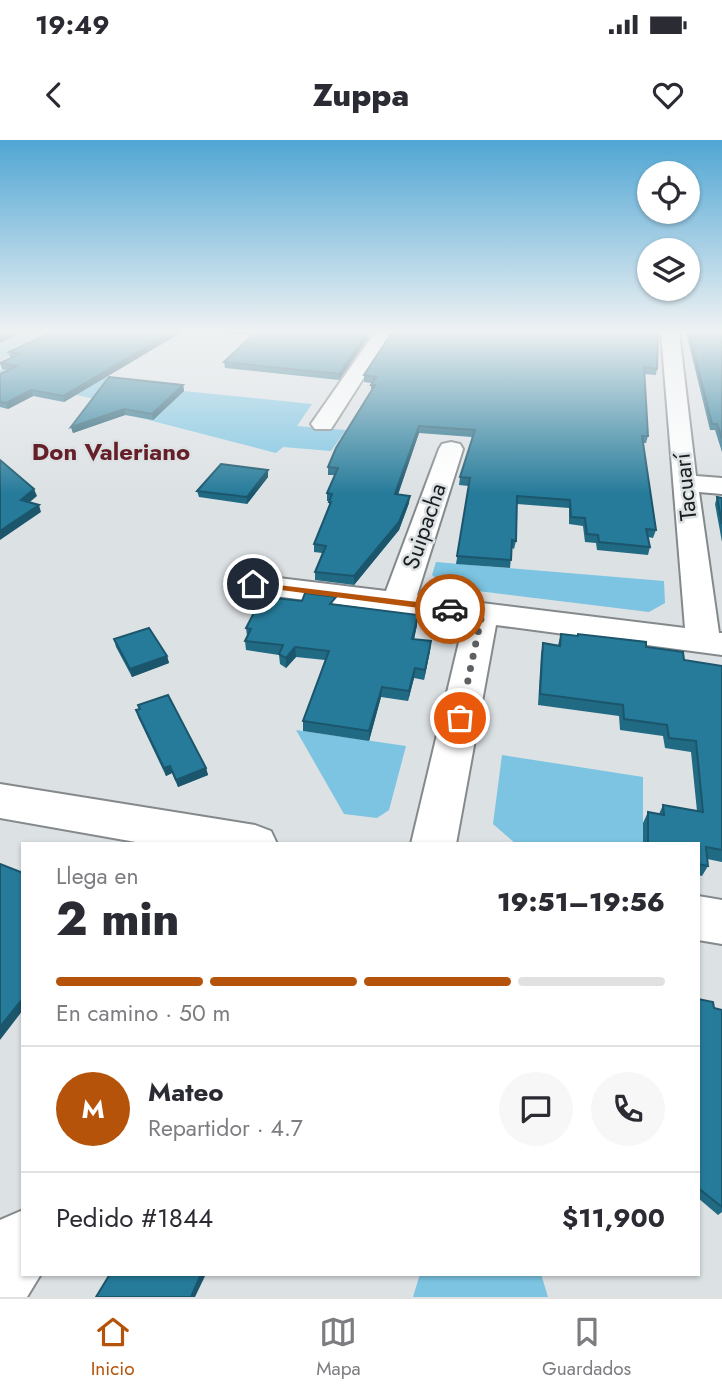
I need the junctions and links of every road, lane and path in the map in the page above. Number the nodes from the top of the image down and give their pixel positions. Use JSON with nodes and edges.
{"nodes":[{"id":1,"x":348,"y":386,"type":"edge"},
{"id":2,"x":675,"y":386,"type":"edge"},
{"id":3,"x":323,"y":424,"type":"dead end"},
{"id":4,"x":450,"y":449,"type":"dead end"},
{"id":5,"x":684,"y":482,"type":"junction"},
{"id":6,"x":722,"y":486,"type":"edge"},
{"id":7,"x":253,"y":584,"type":"dead end"},
{"id":8,"x":398,"y":603,"type":"junction"},
{"id":9,"x":482,"y":614,"type":"junction"},
{"id":10,"x":713,"y":643,"type":"edge"},
{"id":11,"x":0,"y":801,"type":"edge"},
{"id":12,"x":243,"y":842,"type":"edge"},
{"id":13,"x":433,"y":842,"type":"edge"},
{"id":14,"x":700,"y":918,"type":"edge"},
{"id":15,"x":722,"y":922,"type":"edge"},
{"id":16,"x":21,"y":1246,"type":"edge"},
{"id":17,"x":0,"y":1279,"type":"edge"}],
"edges":[{"from":1,"to":3,"type":"street"},
{"from":2,"to":5,"type":"street","name":"Tacuarí"},
{"from":4,"to":8,"type":"street","name":"Suipacha"},
{"from":5,"to":6,"type":"street"},
{"from":5,"to":10,"type":"street","name":"Tacuarí"},
{"from":7,"to":8,"type":"street"},
{"from":8,"to":9,"type":"street"},
{"from":9,"to":10,"type":"street"},
{"from":9,"to":13,"type":"street"},
{"from":11,"to":12,"type":"street"},
{"from":14,"to":15,"type":"street"},
{"from":16,"to":17,"type":"street"}]}
